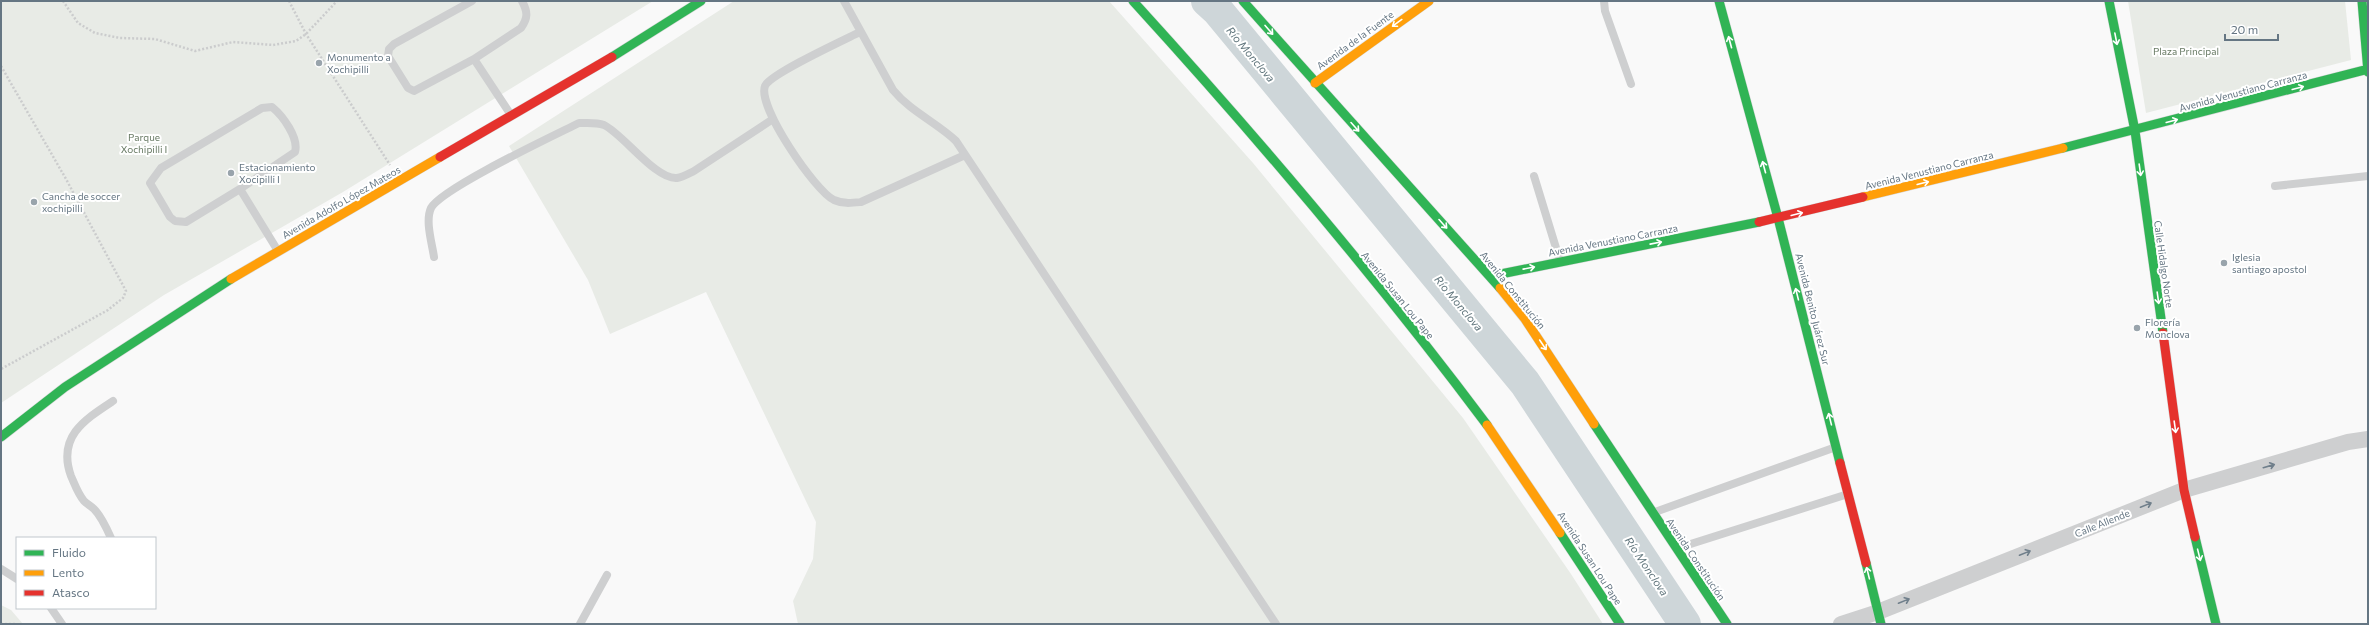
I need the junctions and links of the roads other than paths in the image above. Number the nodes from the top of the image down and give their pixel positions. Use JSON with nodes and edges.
{"nodes":[{"id":1,"x":472,"y":1,"type":"edge"},
{"id":2,"x":522,"y":1,"type":"edge"},
{"id":3,"x":701,"y":1,"type":"edge"},
{"id":4,"x":844,"y":1,"type":"edge"},
{"id":5,"x":1133,"y":1,"type":"edge"},
{"id":6,"x":1243,"y":1,"type":"edge"},
{"id":7,"x":1429,"y":1,"type":"edge"},
{"id":8,"x":1604,"y":1,"type":"edge"},
{"id":9,"x":1719,"y":1,"type":"edge"},
{"id":10,"x":2108,"y":1,"type":"edge"},
{"id":11,"x":2362,"y":1,"type":"edge"},
{"id":12,"x":860,"y":32,"type":"junction"},
{"id":13,"x":474,"y":59,"type":"junction"},
{"id":14,"x":2368,"y":70,"type":"edge"},
{"id":15,"x":1315,"y":83,"type":"junction"},
{"id":16,"x":1631,"y":84,"type":"dead end"},
{"id":17,"x":512,"y":116,"type":"junction"},
{"id":18,"x":774,"y":119,"type":"junction"},
{"id":19,"x":2135,"y":131,"type":"junction"},
{"id":20,"x":965,"y":155,"type":"junction"},
{"id":21,"x":1534,"y":176,"type":"dead end"},
{"id":22,"x":2368,"y":176,"type":"edge"},
{"id":23,"x":2276,"y":186,"type":"dead end"},
{"id":24,"x":240,"y":189,"type":"junction"},
{"id":25,"x":1778,"y":218,"type":"junction"},
{"id":26,"x":278,"y":251,"type":"junction"},
{"id":27,"x":434,"y":257,"type":"dead end"},
{"id":28,"x":1560,"y":262,"type":"junction"},
{"id":29,"x":1491,"y":276,"type":"junction"},
{"id":30,"x":113,"y":401,"type":"dead end"},
{"id":31,"x":5,"y":428,"type":"edge"},
{"id":32,"x":2368,"y":439,"type":"edge"},
{"id":33,"x":1836,"y":447,"type":"junction"},
{"id":34,"x":2184,"y":490,"type":"junction"},
{"id":35,"x":1849,"y":494,"type":"junction"},
{"id":36,"x":1653,"y":513,"type":"junction"},
{"id":37,"x":110,"y":537,"type":"edge"},
{"id":38,"x":1676,"y":548,"type":"junction"},
{"id":39,"x":1,"y":569,"type":"edge"},
{"id":40,"x":606,"y":575,"type":"dead end"},
{"id":41,"x":15,"y":577,"type":"edge"},
{"id":42,"x":52,"y":609,"type":"edge"},
{"id":43,"x":1880,"y":618,"type":"edge"},
{"id":44,"x":62,"y":624,"type":"edge"},
{"id":45,"x":580,"y":624,"type":"edge"},
{"id":46,"x":1276,"y":624,"type":"edge"},
{"id":47,"x":1620,"y":624,"type":"edge"},
{"id":48,"x":1727,"y":624,"type":"edge"},
{"id":49,"x":1841,"y":624,"type":"edge"},
{"id":50,"x":2216,"y":624,"type":"edge"}],
"edges":[{"from":1,"to":13,"type":"lane"},
{"from":2,"to":13,"type":"lane"},
{"from":3,"to":17,"type":"street","name":"Avenida Adolfo López Mateos"},
{"from":4,"to":12,"type":"lane"},
{"from":5,"to":47,"type":"street","name":"Avenida Susan Lou Pape"},
{"from":6,"to":15,"type":"street","name":"Avenida Constitución","one_way":true},
{"from":7,"to":15,"type":"street","name":"Avenida de la Fuente","one_way":true},
{"from":8,"to":16,"type":"lane"},
{"from":25,"to":9,"type":"street","name":"Avenida Benito Juárez Sur","one_way":true},
{"from":10,"to":19,"type":"street","name":"Calle Hidalgo Norte","one_way":true},
{"from":11,"to":14,"type":"street"},
{"from":12,"to":18,"type":"lane"},
{"from":12,"to":20,"type":"lane"},
{"from":13,"to":17,"type":"lane"},
{"from":19,"to":14,"type":"street","name":"Avenida Venustiano Carranza","one_way":true},
{"from":15,"to":29,"type":"street","name":"Avenida Constitución","one_way":true},
{"from":17,"to":26,"type":"street","name":"Avenida Adolfo López Mateos"},
{"from":18,"to":20,"type":"lane"},
{"from":18,"to":27,"type":"lane"},
{"from":25,"to":19,"type":"street","name":"Avenida Venustiano Carranza","one_way":true},
{"from":19,"to":34,"type":"street","name":"Calle Hidalgo Norte","one_way":true},
{"from":20,"to":46,"type":"lane"},
{"from":21,"to":28,"type":"lane"},
{"from":22,"to":23,"type":"lane"},
{"from":24,"to":24,"type":"lane"},
{"from":24,"to":26,"type":"lane"},
{"from":28,"to":25,"type":"street","name":"Avenida Venustiano Carranza","one_way":true},
{"from":33,"to":25,"type":"street","name":"Avenida Benito Juárez Sur","one_way":true},
{"from":26,"to":31,"type":"street","name":"Avenida Adolfo López Mateos"},
{"from":29,"to":28,"type":"street","name":"Avenida Venustiano Carranza","one_way":true},
{"from":29,"to":36,"type":"street","name":"Avenida Constitución","one_way":true},
{"from":30,"to":37,"type":"lane"},
{"from":34,"to":32,"type":"street","name":"Calle Allende","one_way":true},
{"from":33,"to":35,"type":"street","name":"Avenida Benito Juárez Sur"},
{"from":33,"to":36,"type":"lane"},
{"from":43,"to":34,"type":"street","name":"Calle Allende","one_way":true},
{"from":34,"to":50,"type":"street","name":"Calle Hidalgo Norte","one_way":true},
{"from":35,"to":38,"type":"lane"},
{"from":43,"to":35,"type":"street","name":"Avenida Benito Juárez Sur","one_way":true},
{"from":36,"to":38,"type":"street","name":"Avenida Constitución"},
{"from":38,"to":48,"type":"street","name":"Avenida Constitución"},
{"from":39,"to":41,"type":"lane"},
{"from":40,"to":45,"type":"lane"},
{"from":42,"to":44,"type":"lane"},
{"from":43,"to":49,"type":"street","name":"Calle Allende"}]}
